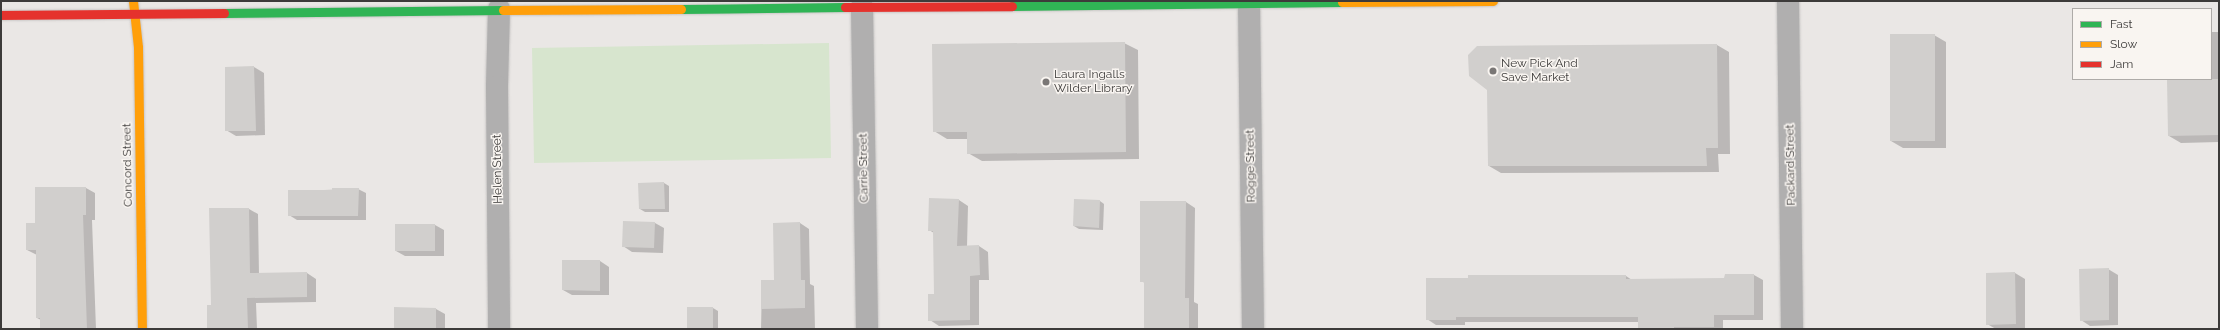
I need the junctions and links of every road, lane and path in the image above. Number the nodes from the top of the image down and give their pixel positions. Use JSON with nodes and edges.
{"nodes":[{"id":1,"x":133,"y":1,"type":"edge"},
{"id":2,"x":1479,"y":1,"type":"edge"},
{"id":3,"x":1493,"y":1,"type":"edge"},
{"id":4,"x":1788,"y":1,"type":"edge"},
{"id":5,"x":1117,"y":3,"type":"edge"},
{"id":6,"x":1249,"y":3,"type":"junction"},
{"id":7,"x":788,"y":4,"type":"edge"},
{"id":8,"x":464,"y":5,"type":"edge"},
{"id":9,"x":862,"y":7,"type":"junction"},
{"id":10,"x":499,"y":9,"type":"junction"},
{"id":11,"x":133,"y":14,"type":"junction"},
{"id":12,"x":1,"y":15,"type":"edge"},
{"id":13,"x":142,"y":329,"type":"edge"},
{"id":14,"x":499,"y":329,"type":"edge"},
{"id":15,"x":867,"y":329,"type":"edge"},
{"id":16,"x":1253,"y":329,"type":"edge"},
{"id":17,"x":1792,"y":329,"type":"edge"}],
"edges":[{"from":1,"to":11,"type":"street","name":"Concord Street"},
{"from":2,"to":3,"type":"street"},
{"from":2,"to":6,"type":"street"},
{"from":4,"to":17,"type":"street","name":"Packard Street"},
{"from":5,"to":6,"type":"street"},
{"from":5,"to":9,"type":"street"},
{"from":6,"to":16,"type":"street","name":"Rogge Street"},
{"from":7,"to":9,"type":"street"},
{"from":7,"to":10,"type":"street"},
{"from":8,"to":10,"type":"street"},
{"from":8,"to":11,"type":"street"},
{"from":9,"to":15,"type":"street","name":"Carrie Street"},
{"from":10,"to":14,"type":"street","name":"Helen Street"},
{"from":11,"to":12,"type":"street"},
{"from":11,"to":13,"type":"street","name":"Concord Street"}]}
